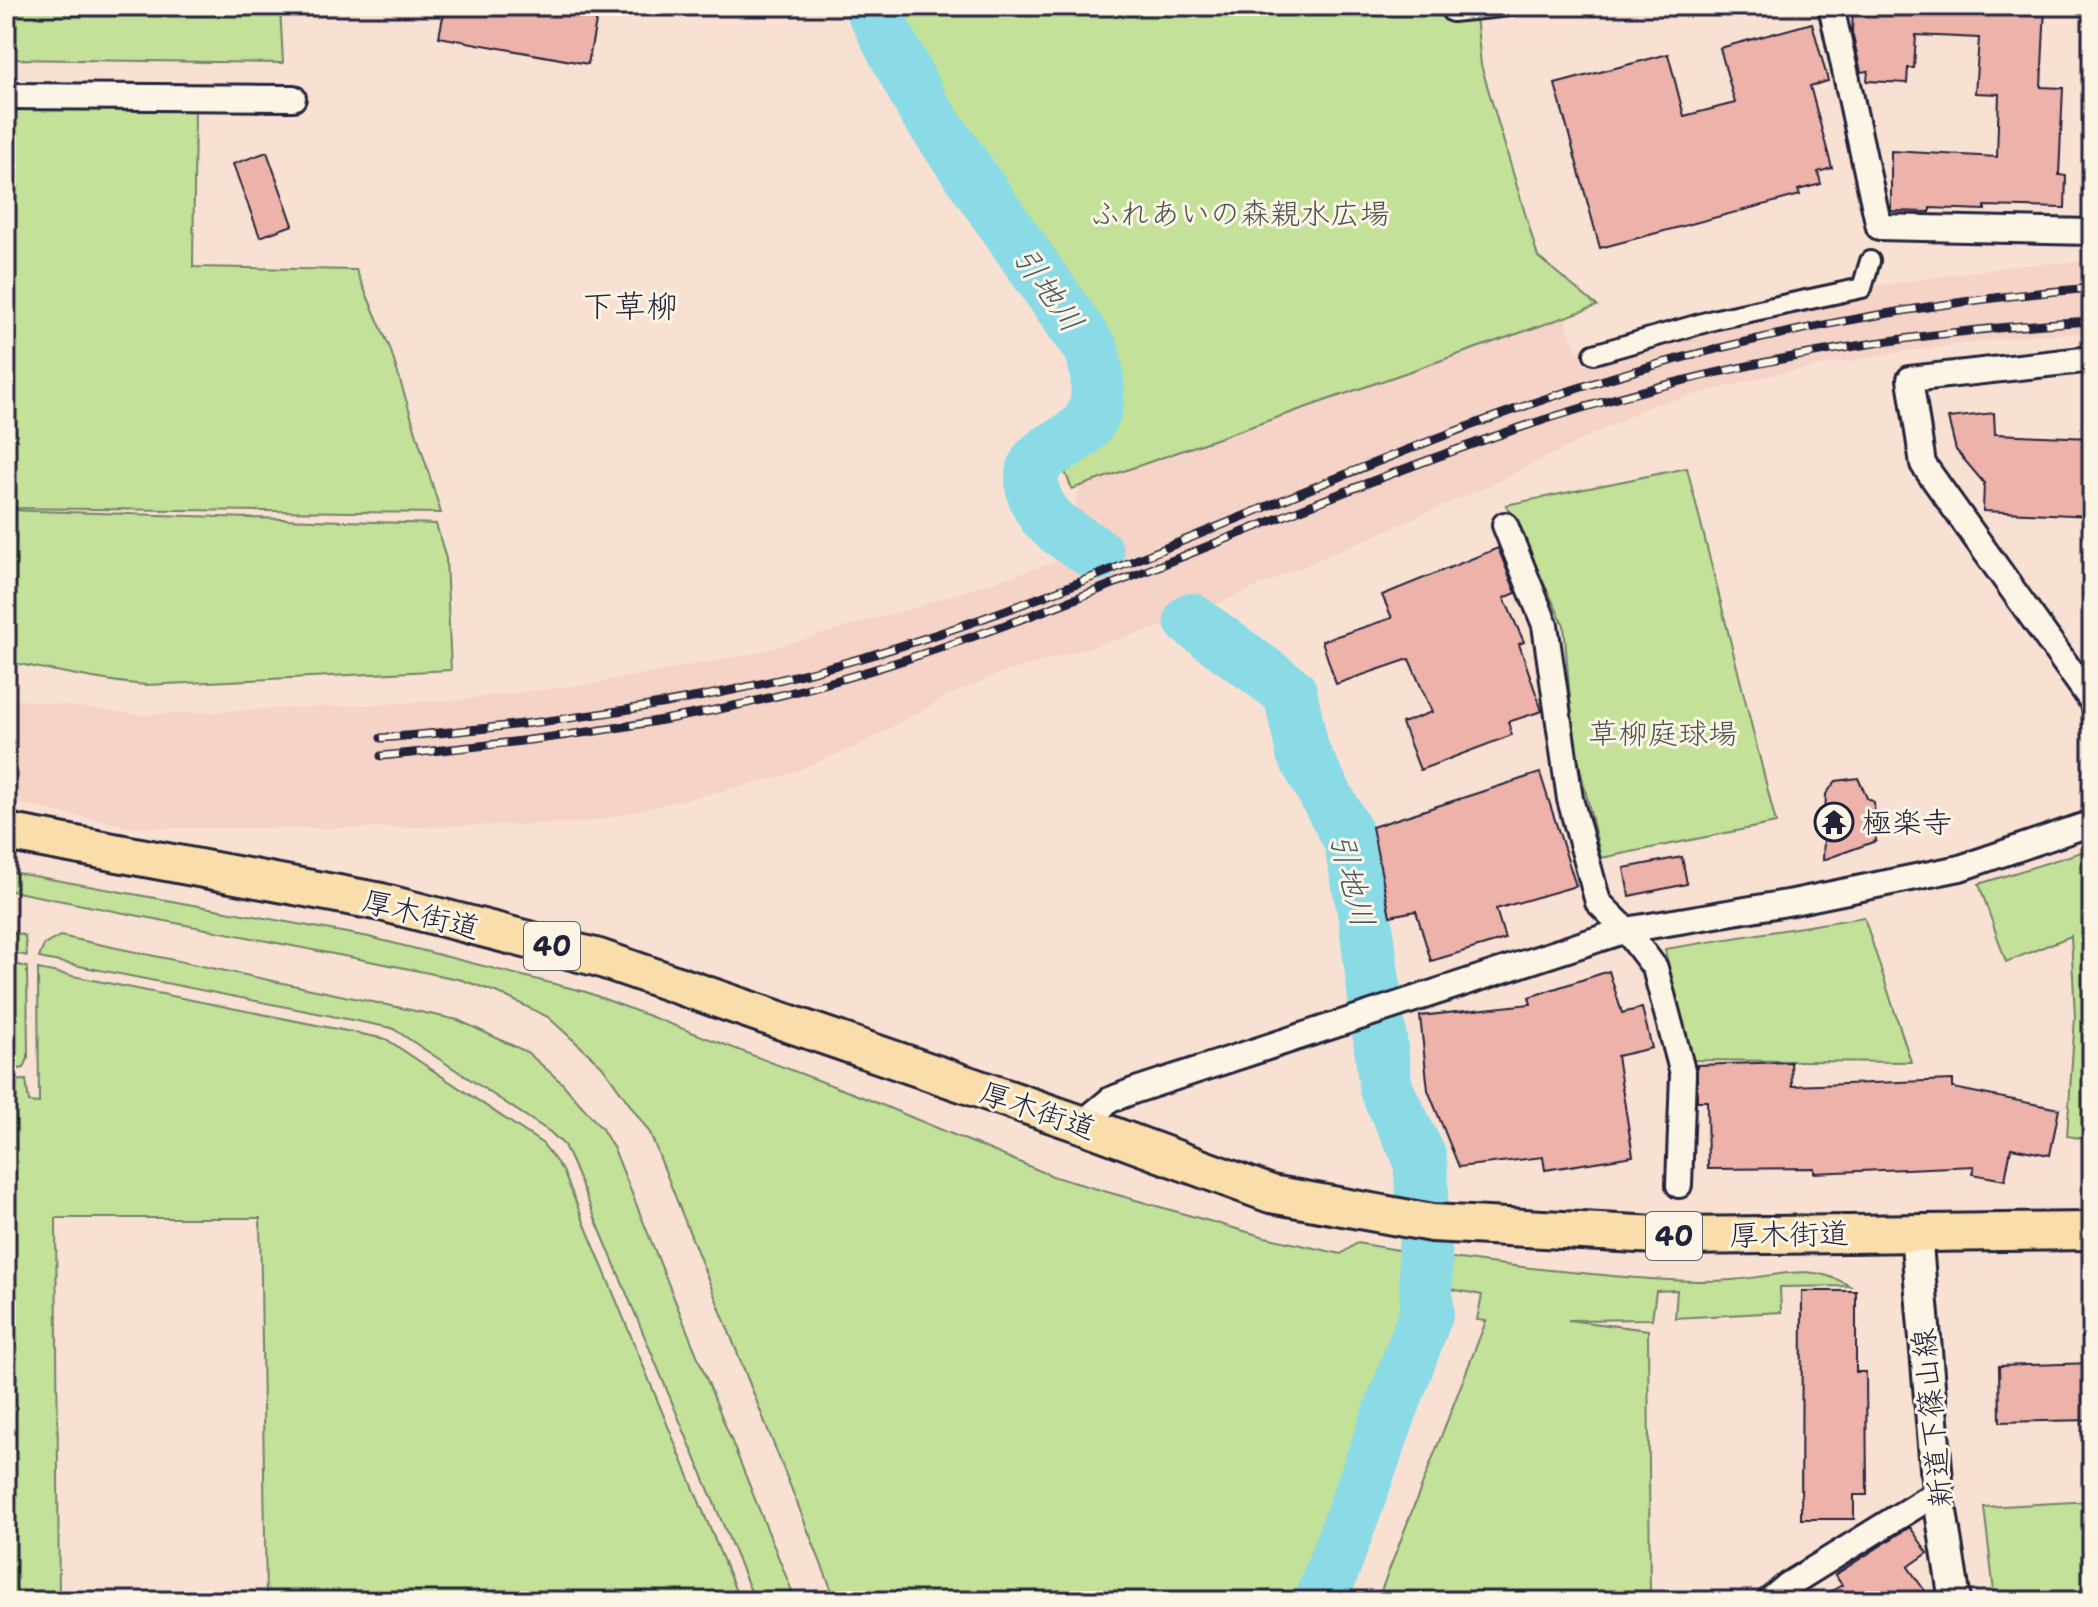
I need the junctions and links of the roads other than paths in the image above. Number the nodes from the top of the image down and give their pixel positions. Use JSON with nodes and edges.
{"nodes":[{"id":1,"x":1511,"y":6,"type":"edge"},
{"id":2,"x":1831,"y":6,"type":"edge"},
{"id":3,"x":1452,"y":12,"type":"dead end"},
{"id":4,"x":6,"y":96,"type":"edge"},
{"id":5,"x":293,"y":98,"type":"dead end"},
{"id":6,"x":2092,"y":232,"type":"edge"},
{"id":7,"x":1870,"y":261,"type":"dead end"},
{"id":8,"x":1594,"y":354,"type":"dead end"},
{"id":9,"x":2092,"y":359,"type":"edge"},
{"id":10,"x":1505,"y":525,"type":"dead end"},
{"id":11,"x":2092,"y":701,"type":"edge"},
{"id":12,"x":2092,"y":823,"type":"edge"},
{"id":13,"x":6,"y":832,"type":"edge"},
{"id":14,"x":1626,"y":930,"type":"junction"},
{"id":15,"x":1081,"y":1124,"type":"junction"},
{"id":16,"x":1679,"y":1185,"type":"dead end"},
{"id":17,"x":2092,"y":1231,"type":"edge"},
{"id":18,"x":1916,"y":1233,"type":"junction"},
{"id":19,"x":1938,"y":1492,"type":"junction"},
{"id":20,"x":1769,"y":1601,"type":"edge"},
{"id":21,"x":1955,"y":1601,"type":"edge"}],
"edges":[{"from":1,"to":3,"type":"street"},
{"from":2,"to":6,"type":"street"},
{"from":4,"to":5,"type":"street"},
{"from":7,"to":8,"type":"street"},
{"from":9,"to":11,"type":"street"},
{"from":10,"to":14,"type":"street"},
{"from":12,"to":14,"type":"street"},
{"from":13,"to":15,"type":"main road","name":"厚木街道","number":"40"},
{"from":14,"to":15,"type":"street"},
{"from":14,"to":16,"type":"street"},
{"from":15,"to":18,"type":"main road","name":"厚木街道","number":"40"},
{"from":17,"to":18,"type":"main road","name":"厚木街道","number":"40"},
{"from":18,"to":19,"type":"street","name":"新道下篠山線"},
{"from":19,"to":20,"type":"street"},
{"from":19,"to":21,"type":"street","name":"新道下篠山線"}]}
